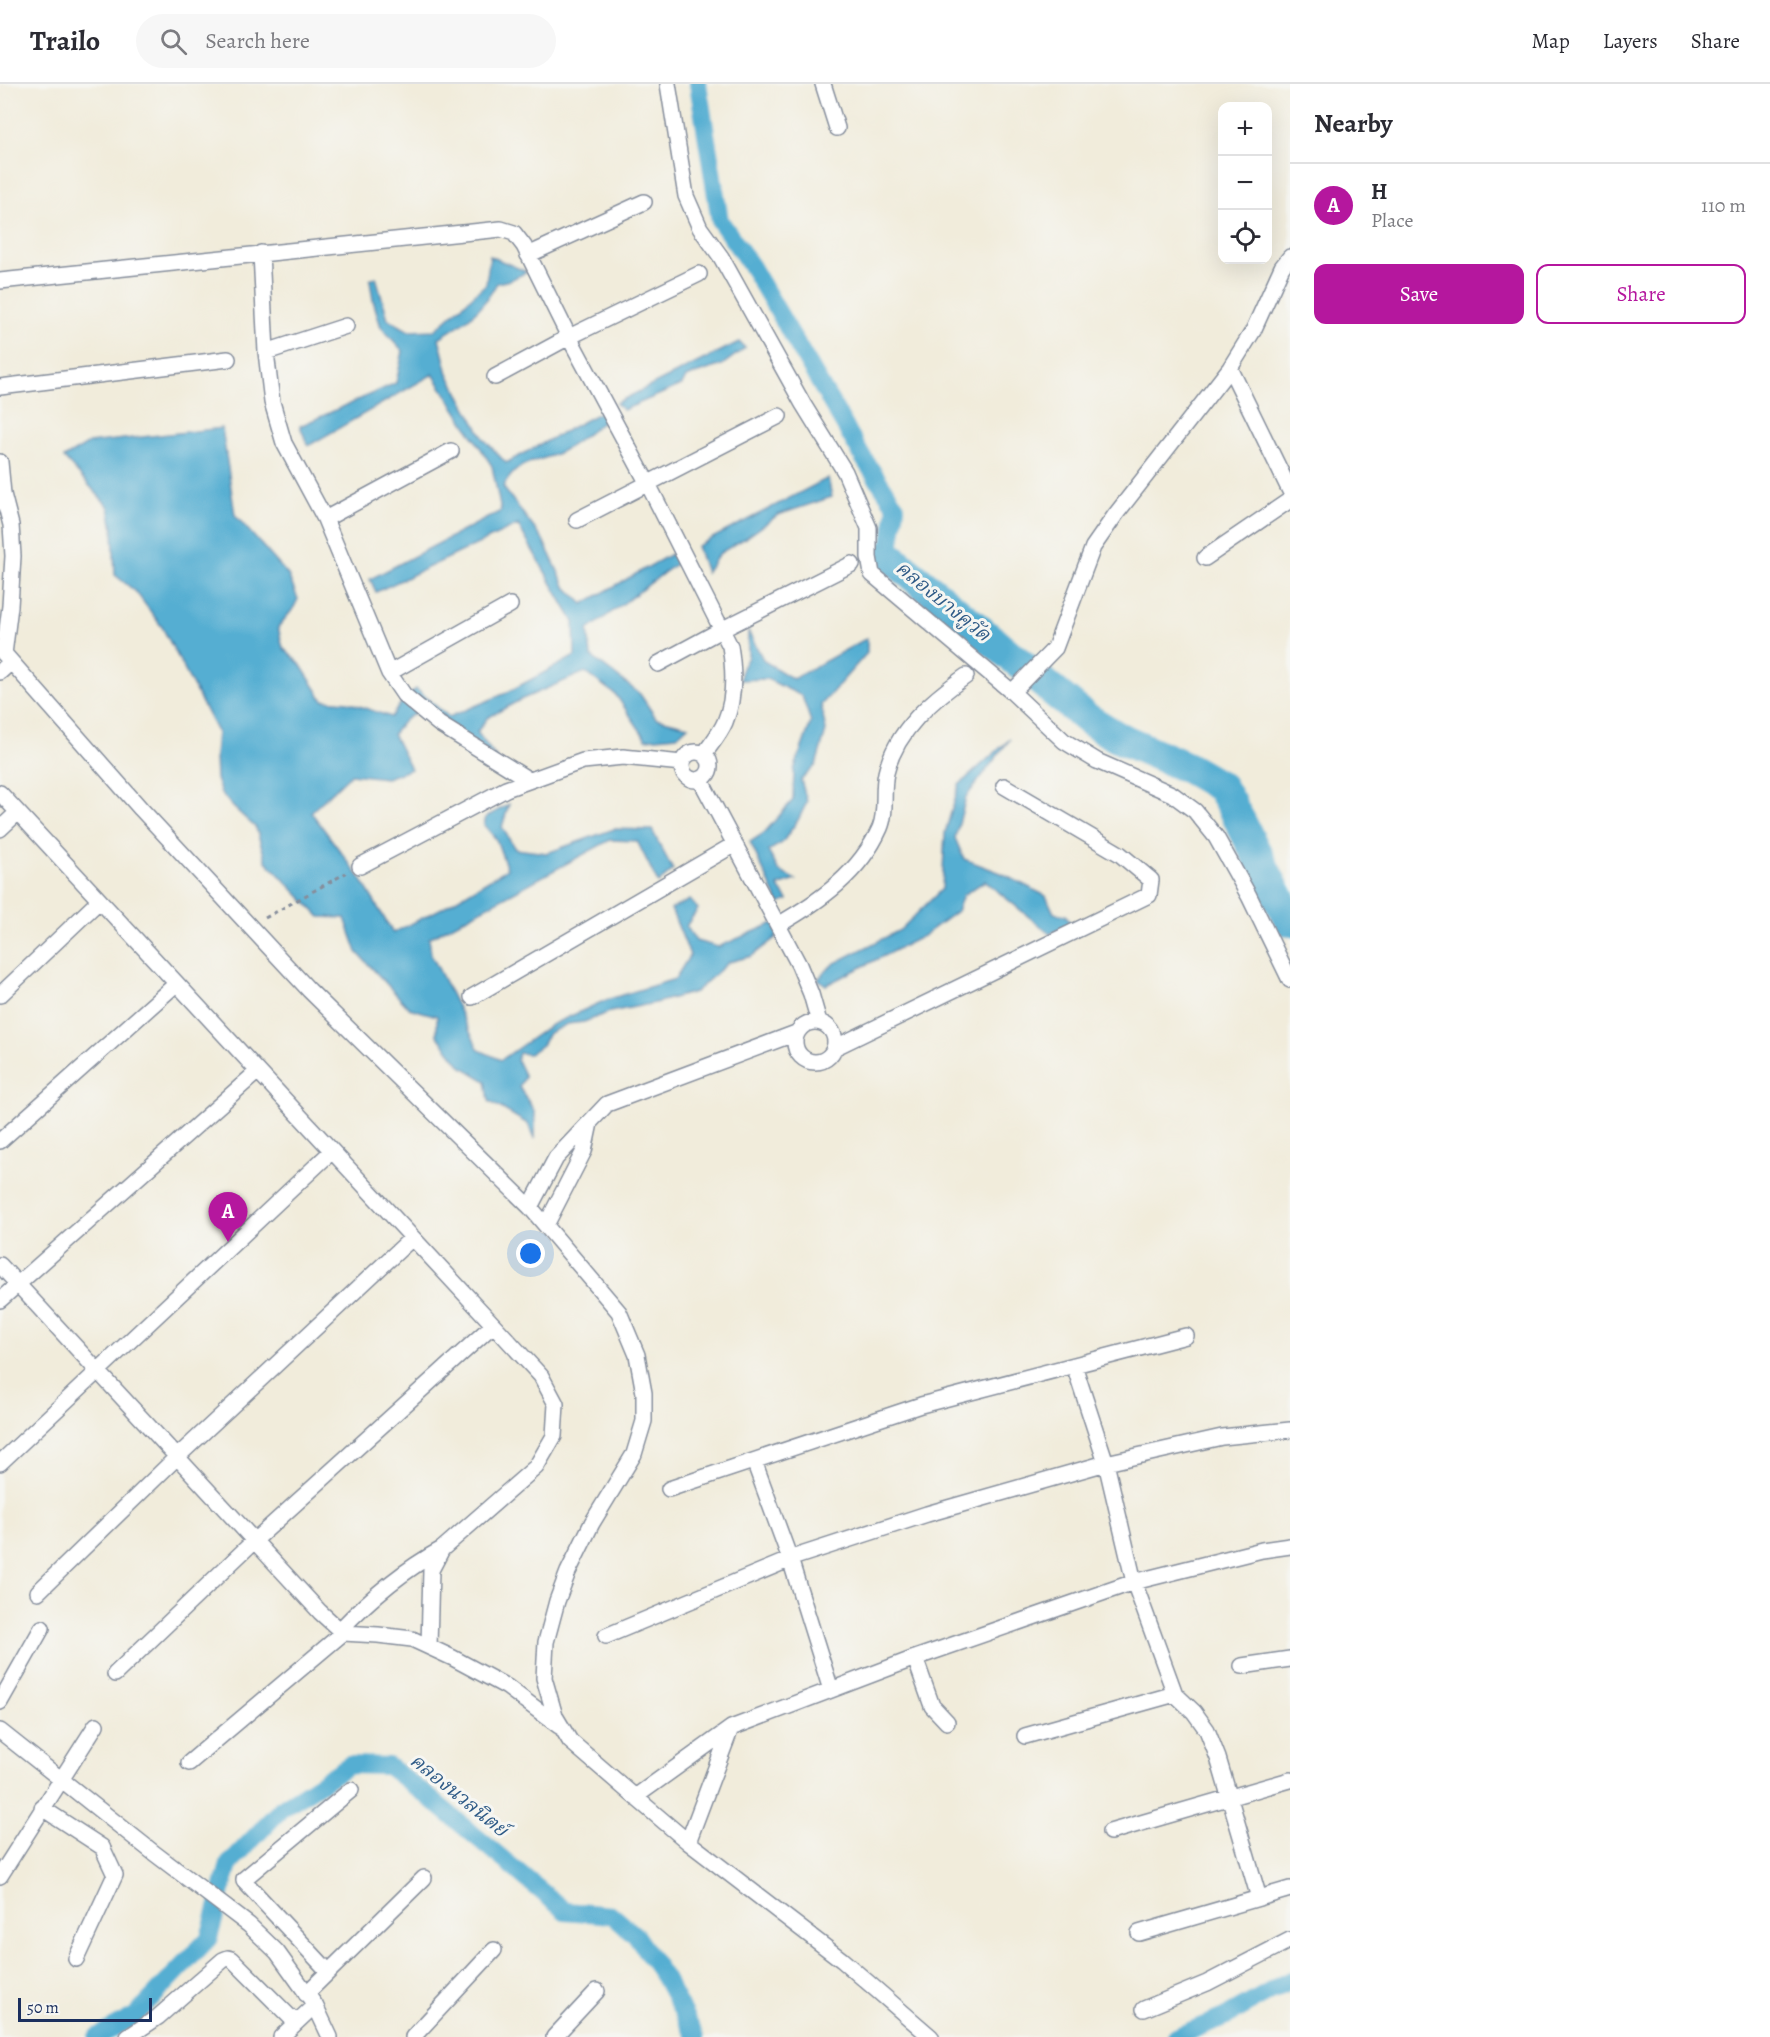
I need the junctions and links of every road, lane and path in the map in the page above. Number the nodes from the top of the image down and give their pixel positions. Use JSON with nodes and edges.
{"nodes":[{"id":1,"x":668,"y":84,"type":"edge"},
{"id":2,"x":823,"y":84,"type":"edge"},
{"id":3,"x":837,"y":128,"type":"dead end"},
{"id":4,"x":644,"y":202,"type":"dead end"},
{"id":5,"x":261,"y":253,"type":"junction"},
{"id":6,"x":528,"y":255,"type":"junction"},
{"id":7,"x":1290,"y":257,"type":"edge"},
{"id":8,"x":699,"y":274,"type":"dead end"},
{"id":9,"x":0,"y":281,"type":"edge"},
{"id":10,"x":346,"y":326,"type":"dead end"},
{"id":11,"x":569,"y":337,"type":"junction"},
{"id":12,"x":266,"y":352,"type":"junction"},
{"id":13,"x":228,"y":358,"type":"dead end"},
{"id":14,"x":1230,"y":368,"type":"junction"},
{"id":15,"x":495,"y":376,"type":"dead end"},
{"id":16,"x":0,"y":387,"type":"edge"},
{"id":17,"x":779,"y":416,"type":"dead end"},
{"id":18,"x":451,"y":451,"type":"dead end"},
{"id":19,"x":0,"y":462,"type":"edge"},
{"id":20,"x":648,"y":484,"type":"junction"},
{"id":21,"x":1290,"y":491,"type":"edge"},
{"id":22,"x":1,"y":496,"type":"edge"},
{"id":23,"x":1290,"y":500,"type":"edge"},
{"id":24,"x":325,"y":519,"type":"junction"},
{"id":25,"x":577,"y":520,"type":"dead end"},
{"id":26,"x":1205,"y":558,"type":"dead end"},
{"id":27,"x":852,"y":564,"type":"dead end"},
{"id":28,"x":510,"y":605,"type":"dead end"},
{"id":29,"x":721,"y":630,"type":"junction"},
{"id":30,"x":4,"y":659,"type":"edge"},
{"id":31,"x":658,"y":664,"type":"dead end"},
{"id":32,"x":389,"y":673,"type":"junction"},
{"id":33,"x":966,"y":676,"type":"dead end"},
{"id":34,"x":1016,"y":688,"type":"junction"},
{"id":35,"x":704,"y":754,"type":"junction"},
{"id":36,"x":682,"y":763,"type":"junction"},
{"id":37,"x":700,"y":779,"type":"junction"},
{"id":38,"x":530,"y":780,"type":"junction"},
{"id":39,"x":1004,"y":786,"type":"dead end"},
{"id":40,"x":0,"y":793,"type":"edge"},
{"id":41,"x":17,"y":813,"type":"junction"},
{"id":42,"x":0,"y":829,"type":"edge"},
{"id":43,"x":735,"y":844,"type":"junction"},
{"id":44,"x":360,"y":866,"type":"joint"},
{"id":45,"x":99,"y":901,"type":"junction"},
{"id":46,"x":783,"y":922,"type":"junction"},
{"id":47,"x":250,"y":926,"type":"junction"},
{"id":48,"x":1290,"y":980,"type":"edge"},
{"id":49,"x":176,"y":984,"type":"junction"},
{"id":50,"x":0,"y":995,"type":"edge"},
{"id":51,"x":472,"y":997,"type":"dead end"},
{"id":52,"x":819,"y":1022,"type":"junction"},
{"id":53,"x":796,"y":1034,"type":"junction"},
{"id":54,"x":834,"y":1048,"type":"junction"},
{"id":55,"x":258,"y":1071,"type":"junction"},
{"id":56,"x":590,"y":1122,"type":"junction"},
{"id":57,"x":0,"y":1141,"type":"edge"},
{"id":58,"x":332,"y":1151,"type":"junction"},
{"id":59,"x":530,"y":1207,"type":"junction"},
{"id":60,"x":546,"y":1225,"type":"junction"},
{"id":61,"x":412,"y":1238,"type":"junction"},
{"id":62,"x":0,"y":1265,"type":"edge"},
{"id":63,"x":17,"y":1283,"type":"junction"},
{"id":64,"x":0,"y":1299,"type":"edge"},
{"id":65,"x":493,"y":1325,"type":"junction"},
{"id":66,"x":1186,"y":1336,"type":"dead end"},
{"id":67,"x":1074,"y":1365,"type":"junction"},
{"id":68,"x":98,"y":1370,"type":"junction"},
{"id":69,"x":1290,"y":1430,"type":"edge"},
{"id":70,"x":178,"y":1456,"type":"junction"},
{"id":71,"x":754,"y":1461,"type":"junction"},
{"id":72,"x":0,"y":1463,"type":"edge"},
{"id":73,"x":1106,"y":1463,"type":"junction"},
{"id":74,"x":669,"y":1489,"type":"dead end"},
{"id":75,"x":254,"y":1541,"type":"junction"},
{"id":76,"x":1290,"y":1546,"type":"edge"},
{"id":77,"x":442,"y":1549,"type":"junction"},
{"id":78,"x":790,"y":1559,"type":"junction"},
{"id":79,"x":1134,"y":1582,"type":"junction"},
{"id":80,"x":38,"y":1592,"type":"dead end"},
{"id":81,"x":42,"y":1628,"type":"dead end"},
{"id":82,"x":341,"y":1632,"type":"junction"},
{"id":83,"x":606,"y":1636,"type":"dead end"},
{"id":84,"x":429,"y":1646,"type":"junction"},
{"id":85,"x":915,"y":1658,"type":"junction"},
{"id":86,"x":1290,"y":1659,"type":"edge"},
{"id":87,"x":1242,"y":1666,"type":"dead end"},
{"id":88,"x":115,"y":1674,"type":"dead end"},
{"id":89,"x":831,"y":1690,"type":"junction"},
{"id":90,"x":1175,"y":1694,"type":"junction"},
{"id":91,"x":0,"y":1702,"type":"edge"},
{"id":92,"x":0,"y":1716,"type":"edge"},
{"id":93,"x":947,"y":1722,"type":"dead end"},
{"id":94,"x":96,"y":1725,"type":"dead end"},
{"id":95,"x":731,"y":1728,"type":"junction"},
{"id":96,"x":563,"y":1729,"type":"junction"},
{"id":97,"x":0,"y":1731,"type":"edge"},
{"id":98,"x":1026,"y":1736,"type":"dead end"},
{"id":99,"x":189,"y":1763,"type":"dead end"},
{"id":100,"x":60,"y":1779,"type":"junction"},
{"id":101,"x":1290,"y":1780,"type":"edge"},
{"id":102,"x":351,"y":1790,"type":"dead end"},
{"id":103,"x":1229,"y":1796,"type":"junction"},
{"id":104,"x":635,"y":1797,"type":"junction"},
{"id":105,"x":42,"y":1808,"type":"junction"},
{"id":106,"x":1110,"y":1832,"type":"dead end"},
{"id":107,"x":688,"y":1842,"type":"junction"},
{"id":108,"x":0,"y":1876,"type":"edge"},
{"id":109,"x":424,"y":1878,"type":"dead end"},
{"id":110,"x":1290,"y":1889,"type":"edge"},
{"id":111,"x":1259,"y":1898,"type":"junction"},
{"id":112,"x":1139,"y":1933,"type":"dead end"},
{"id":113,"x":1290,"y":1940,"type":"edge"},
{"id":114,"x":494,"y":1950,"type":"dead end"},
{"id":115,"x":76,"y":1959,"type":"dead end"},
{"id":116,"x":328,"y":1971,"type":"junction"},
{"id":117,"x":597,"y":1992,"type":"dead end"},
{"id":118,"x":310,"y":1999,"type":"junction"},
{"id":119,"x":1144,"y":2009,"type":"dead end"},
{"id":120,"x":295,"y":2022,"type":"junction"},
{"id":121,"x":128,"y":2037,"type":"edge"},
{"id":122,"x":281,"y":2037,"type":"edge"},
{"id":123,"x":330,"y":2037,"type":"edge"},
{"id":124,"x":413,"y":2037,"type":"edge"},
{"id":125,"x":554,"y":2037,"type":"edge"},
{"id":126,"x":931,"y":2037,"type":"edge"}],
"edges":[{"from":1,"to":34,"type":"street"},
{"from":2,"to":3,"type":"street"},
{"from":4,"to":6,"type":"street"},
{"from":5,"to":6,"type":"street"},
{"from":5,"to":9,"type":"street"},
{"from":5,"to":12,"type":"street"},
{"from":6,"to":11,"type":"street"},
{"from":7,"to":14,"type":"street"},
{"from":8,"to":11,"type":"street"},
{"from":10,"to":12,"type":"street"},
{"from":11,"to":15,"type":"street"},
{"from":11,"to":20,"type":"street"},
{"from":12,"to":24,"type":"street"},
{"from":13,"to":16,"type":"street"},
{"from":14,"to":21,"type":"street"},
{"from":14,"to":34,"type":"street"},
{"from":17,"to":20,"type":"street"},
{"from":18,"to":24,"type":"street"},
{"from":19,"to":22,"type":"street"},
{"from":20,"to":25,"type":"street"},
{"from":20,"to":29,"type":"street"},
{"from":22,"to":30,"type":"street"},
{"from":23,"to":26,"type":"street"},
{"from":24,"to":32,"type":"street"},
{"from":27,"to":29,"type":"street"},
{"from":28,"to":32,"type":"street"},
{"from":29,"to":31,"type":"street"},
{"from":29,"to":35,"type":"street"},
{"from":30,"to":47,"type":"street"},
{"from":32,"to":38,"type":"street"},
{"from":33,"to":46,"type":"street"},
{"from":34,"to":48,"type":"street"},
{"from":35,"to":36,"type":"street"},
{"from":35,"to":37,"type":"street"},
{"from":36,"to":37,"type":"street"},
{"from":36,"to":38,"type":"street"},
{"from":37,"to":43,"type":"street"},
{"from":38,"to":44,"type":"street"},
{"from":39,"to":54,"type":"street"},
{"from":40,"to":41,"type":"street"},
{"from":41,"to":42,"type":"street"},
{"from":41,"to":45,"type":"street"},
{"from":43,"to":46,"type":"street"},
{"from":43,"to":51,"type":"street"},
{"from":44,"to":47,"type":"path"},
{"from":45,"to":49,"type":"street"},
{"from":45,"to":50,"type":"street"},
{"from":46,"to":52,"type":"street"},
{"from":47,"to":59,"type":"street"},
{"from":49,"to":55,"type":"street"},
{"from":49,"to":57,"type":"street"},
{"from":52,"to":53,"type":"street"},
{"from":52,"to":54,"type":"street"},
{"from":53,"to":54,"type":"street"},
{"from":53,"to":56,"type":"street"},
{"from":55,"to":58,"type":"street"},
{"from":55,"to":63,"type":"street"},
{"from":56,"to":59,"type":"street"},
{"from":56,"to":60,"type":"street"},
{"from":58,"to":61,"type":"street"},
{"from":58,"to":68,"type":"street"},
{"from":59,"to":60,"type":"street"},
{"from":60,"to":96,"type":"street"},
{"from":61,"to":65,"type":"street"},
{"from":61,"to":70,"type":"street"},
{"from":62,"to":63,"type":"street"},
{"from":63,"to":64,"type":"street"},
{"from":63,"to":68,"type":"street"},
{"from":65,"to":75,"type":"street"},
{"from":65,"to":77,"type":"street"},
{"from":66,"to":67,"type":"street"},
{"from":67,"to":71,"type":"street"},
{"from":67,"to":73,"type":"street"},
{"from":68,"to":70,"type":"street"},
{"from":68,"to":72,"type":"street"},
{"from":69,"to":73,"type":"street"},
{"from":70,"to":75,"type":"street"},
{"from":70,"to":80,"type":"street"},
{"from":71,"to":74,"type":"street"},
{"from":71,"to":78,"type":"street"},
{"from":73,"to":78,"type":"street"},
{"from":73,"to":79,"type":"street"},
{"from":75,"to":82,"type":"street"},
{"from":75,"to":88,"type":"street"},
{"from":76,"to":79,"type":"street"},
{"from":77,"to":82,"type":"street"},
{"from":77,"to":84,"type":"street"},
{"from":78,"to":83,"type":"street"},
{"from":78,"to":89,"type":"street"},
{"from":79,"to":85,"type":"street"},
{"from":79,"to":90,"type":"street"},
{"from":81,"to":91,"type":"street"},
{"from":82,"to":84,"type":"street"},
{"from":82,"to":99,"type":"street"},
{"from":84,"to":96,"type":"street"},
{"from":85,"to":89,"type":"street"},
{"from":85,"to":93,"type":"street"},
{"from":86,"to":87,"type":"street"},
{"from":89,"to":95,"type":"street"},
{"from":90,"to":98,"type":"street"},
{"from":90,"to":103,"type":"street"},
{"from":92,"to":97,"type":"street"},
{"from":94,"to":100,"type":"street"},
{"from":95,"to":104,"type":"street"},
{"from":95,"to":107,"type":"street"},
{"from":96,"to":104,"type":"street"},
{"from":97,"to":100,"type":"street"},
{"from":100,"to":105,"type":"street"},
{"from":100,"to":118,"type":"street"},
{"from":101,"to":103,"type":"street"},
{"from":102,"to":116,"type":"street"},
{"from":103,"to":106,"type":"street"},
{"from":103,"to":111,"type":"street"},
{"from":104,"to":107,"type":"street"},
{"from":105,"to":108,"type":"street"},
{"from":105,"to":115,"type":"street"},
{"from":107,"to":126,"type":"street"},
{"from":109,"to":116,"type":"street"},
{"from":110,"to":111,"type":"street"},
{"from":111,"to":112,"type":"street"},
{"from":113,"to":119,"type":"street"},
{"from":114,"to":124,"type":"street"},
{"from":116,"to":118,"type":"street"},
{"from":117,"to":125,"type":"street"},
{"from":118,"to":120,"type":"street"},
{"from":118,"to":123,"type":"street"},
{"from":120,"to":121,"type":"street"},
{"from":120,"to":122,"type":"street"}]}
